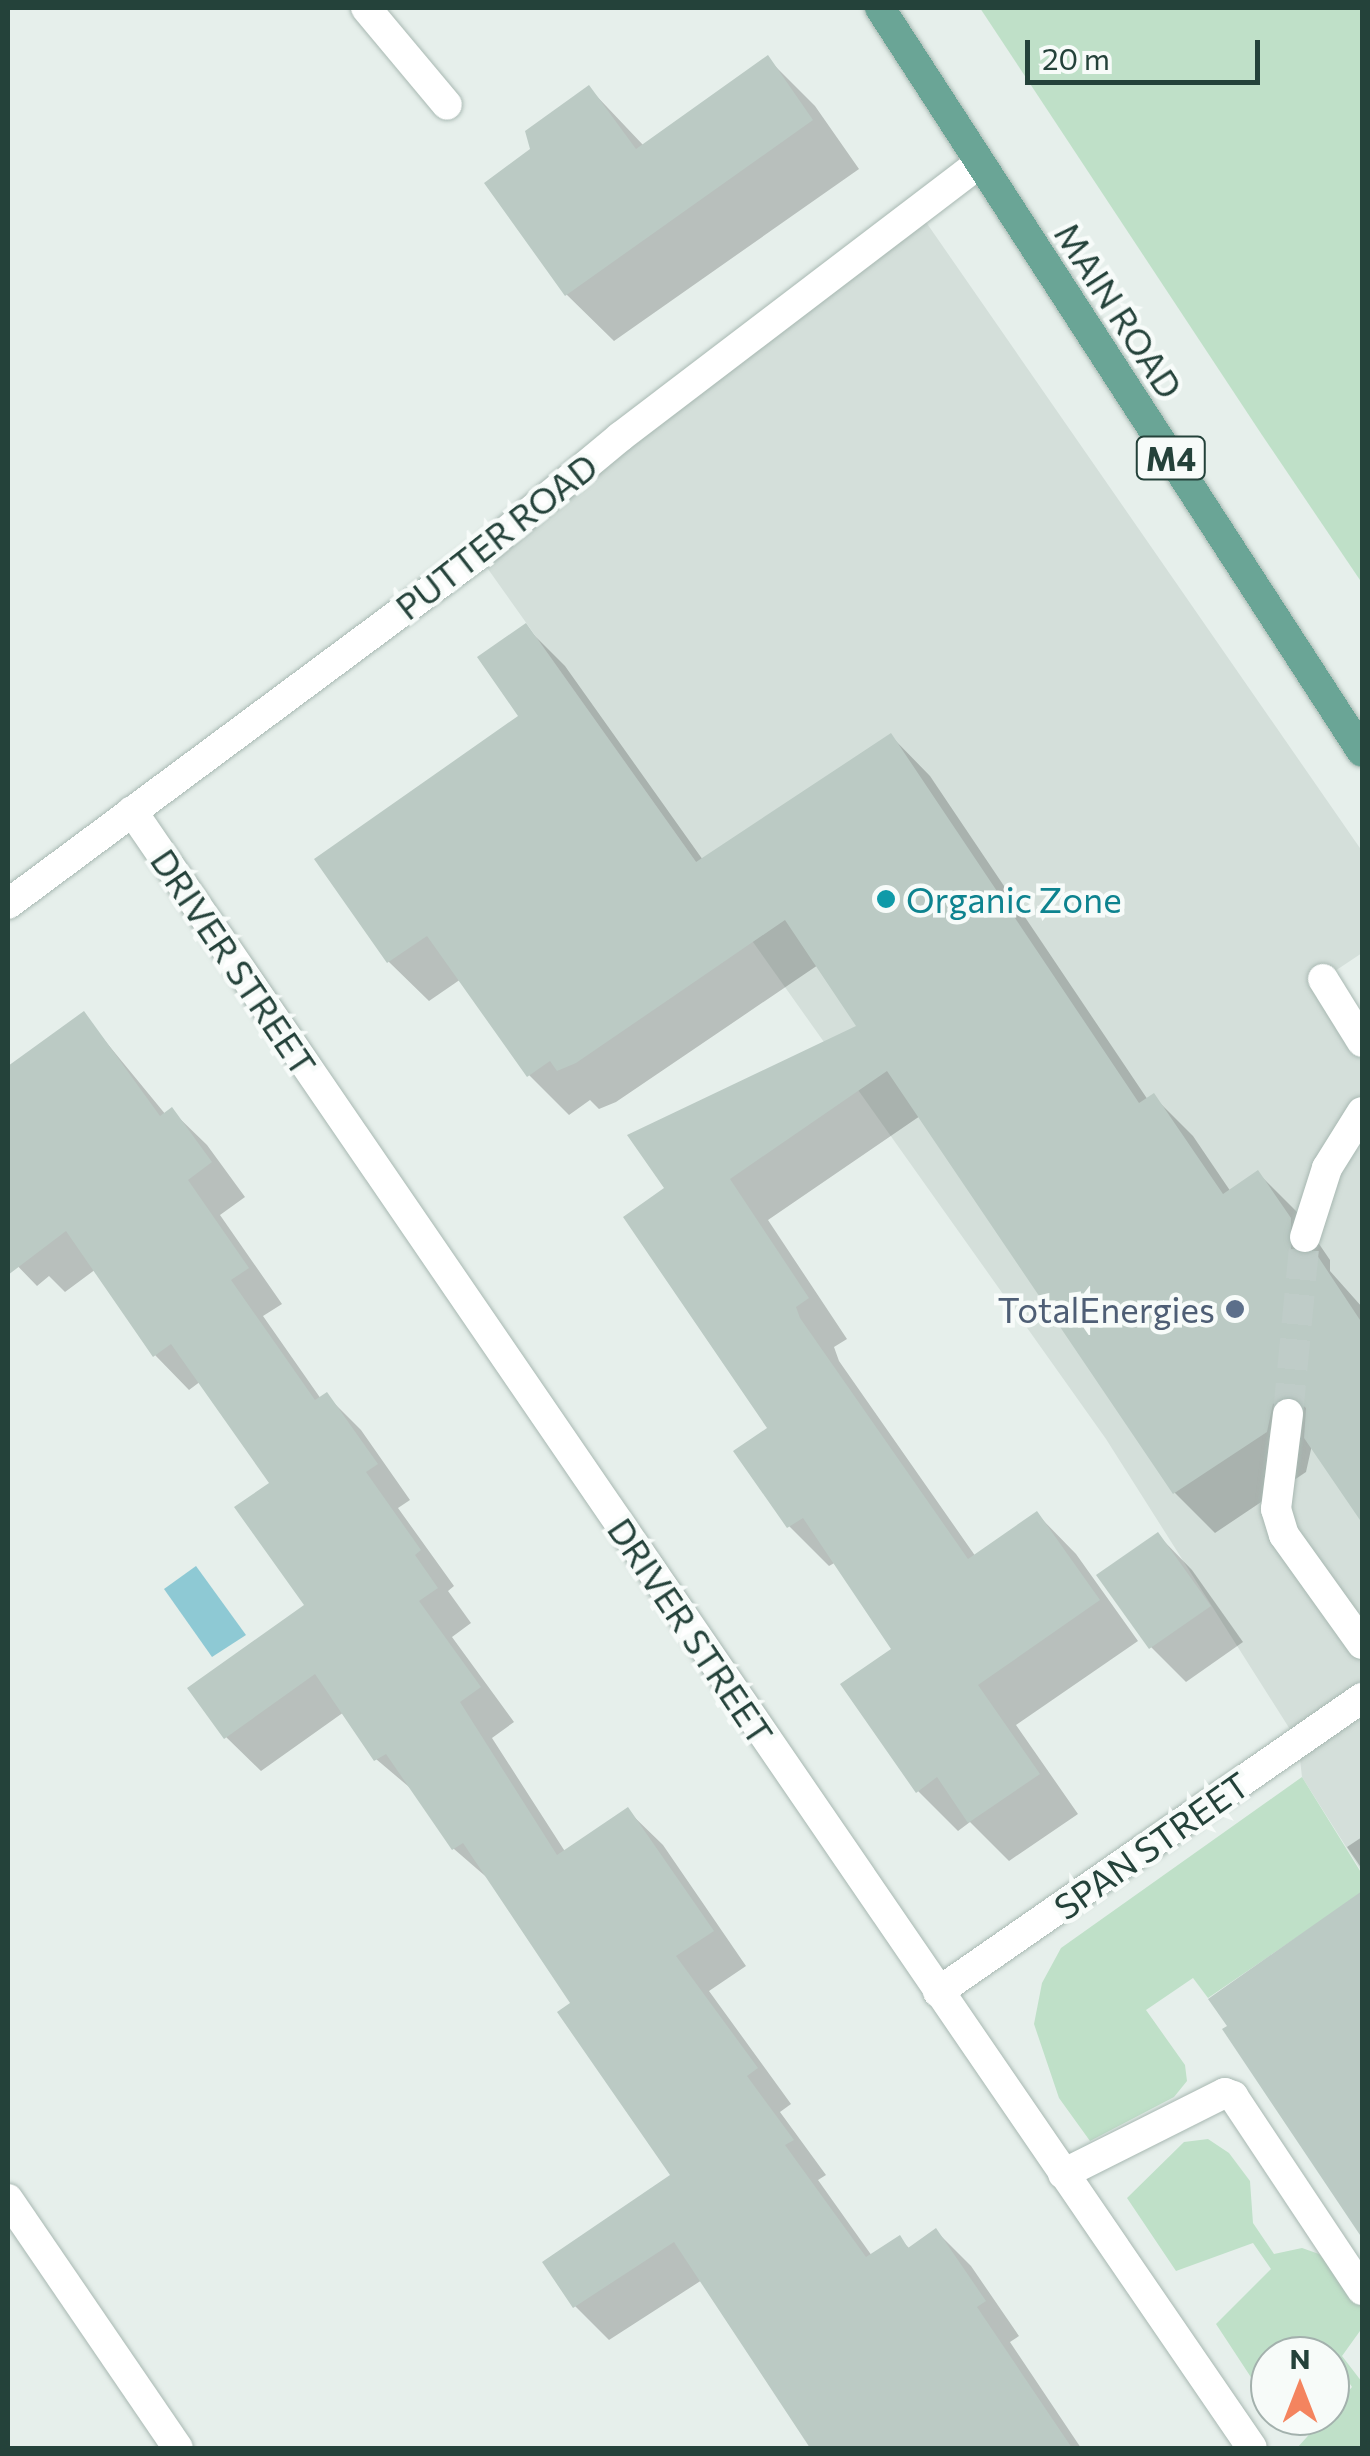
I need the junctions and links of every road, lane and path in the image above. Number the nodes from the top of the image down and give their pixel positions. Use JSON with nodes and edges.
{"nodes":[{"id":1,"x":366,"y":8,"type":"edge"},
{"id":2,"x":880,"y":8,"type":"edge"},
{"id":3,"x":447,"y":104,"type":"dead end"},
{"id":4,"x":980,"y":163,"type":"junction"},
{"id":5,"x":1362,"y":752,"type":"edge"},
{"id":6,"x":132,"y":811,"type":"junction"},
{"id":7,"x":8,"y":904,"type":"edge"},
{"id":8,"x":1323,"y":979,"type":"dead end"},
{"id":9,"x":1362,"y":1042,"type":"edge"},
{"id":10,"x":1362,"y":1112,"type":"edge"},
{"id":11,"x":1305,"y":1237,"type":"tunnel mouth"},
{"id":12,"x":1288,"y":1414,"type":"tunnel mouth"},
{"id":13,"x":1362,"y":1644,"type":"edge"},
{"id":14,"x":1362,"y":1698,"type":"edge"},
{"id":15,"x":938,"y":1992,"type":"junction"},
{"id":16,"x":1063,"y":2174,"type":"junction"},
{"id":17,"x":8,"y":2199,"type":"edge"},
{"id":18,"x":1362,"y":2290,"type":"edge"},
{"id":19,"x":178,"y":2448,"type":"edge"},
{"id":20,"x":1252,"y":2448,"type":"edge"}],
"edges":[{"from":1,"to":3,"type":"street"},
{"from":2,"to":4,"type":"main road","name":"MAIN ROAD","number":"M4"},
{"from":4,"to":5,"type":"main road","name":"MAIN ROAD","number":"M4"},
{"from":4,"to":6,"type":"street","name":"PUTTER ROAD"},
{"from":6,"to":7,"type":"street","name":"PUTTER ROAD"},
{"from":6,"to":15,"type":"street","name":"DRIVER STREET"},
{"from":8,"to":9,"type":"street"},
{"from":10,"to":11,"type":"street"},
{"from":12,"to":13,"type":"street"},
{"from":14,"to":15,"type":"street","name":"SPAN STREET"},
{"from":15,"to":16,"type":"street","name":"DRIVER STREET"},
{"from":16,"to":18,"type":"street"},
{"from":16,"to":20,"type":"street","name":"DRIVER STREET"},
{"from":17,"to":19,"type":"street"}]}
